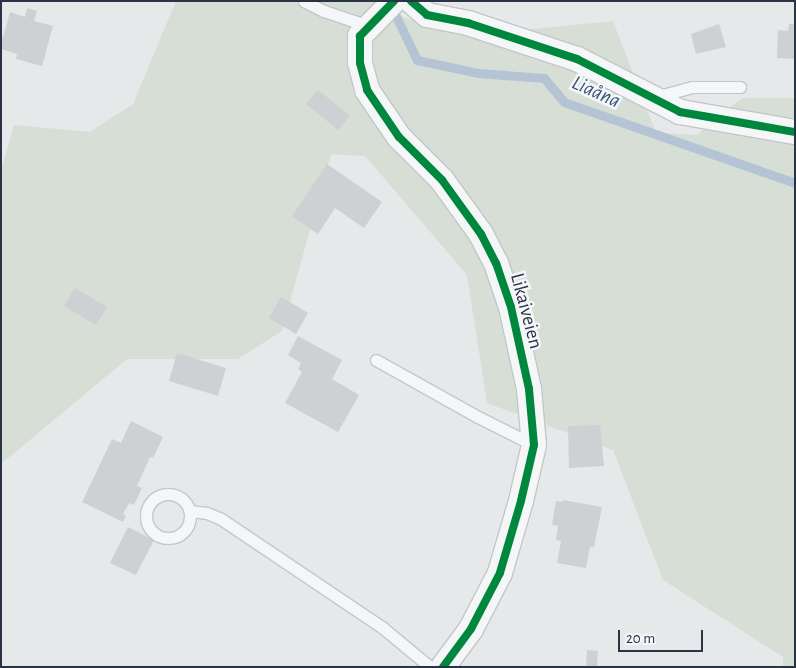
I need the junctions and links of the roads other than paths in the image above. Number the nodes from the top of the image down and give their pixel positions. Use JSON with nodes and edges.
{"nodes":[{"id":1,"x":304,"y":1,"type":"edge"},
{"id":2,"x":394,"y":1,"type":"edge"},
{"id":3,"x":411,"y":1,"type":"edge"},
{"id":4,"x":368,"y":26,"type":"junction"},
{"id":5,"x":740,"y":87,"type":"dead end"},
{"id":6,"x":651,"y":98,"type":"junction"},
{"id":7,"x":795,"y":132,"type":"edge"},
{"id":8,"x":376,"y":360,"type":"dead end"},
{"id":9,"x":534,"y":445,"type":"junction"},
{"id":10,"x":190,"y":511,"type":"dead end"},
{"id":11,"x":430,"y":667,"type":"edge"},
{"id":12,"x":443,"y":667,"type":"edge"}],
"edges":[{"from":1,"to":4,"type":"lane"},
{"from":2,"to":4,"type":"street","name":"Likaiveien"},
{"from":3,"to":6,"type":"street"},
{"from":4,"to":9,"type":"street","name":"Likaiveien"},
{"from":5,"to":6,"type":"lane"},
{"from":6,"to":7,"type":"street"},
{"from":8,"to":9,"type":"lane"},
{"from":9,"to":12,"type":"street","name":"Likaiveien"},
{"from":10,"to":11,"type":"lane"}]}
